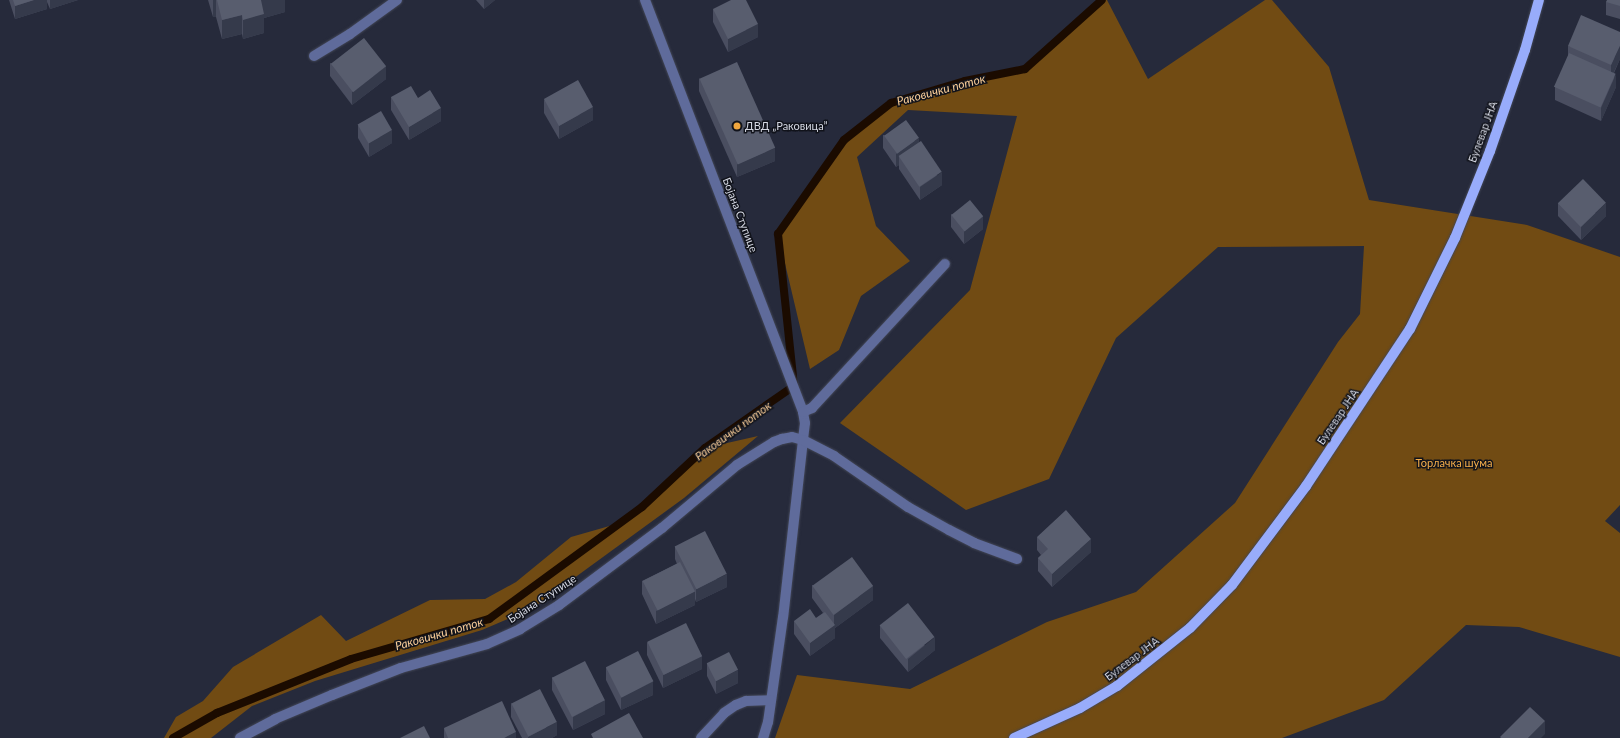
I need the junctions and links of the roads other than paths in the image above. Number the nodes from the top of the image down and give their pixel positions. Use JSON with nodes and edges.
{"nodes":[{"id":1,"x":397,"y":0,"type":"edge"},
{"id":2,"x":645,"y":0,"type":"edge"},
{"id":3,"x":1539,"y":0,"type":"edge"},
{"id":4,"x":314,"y":56,"type":"dead end"},
{"id":5,"x":945,"y":264,"type":"dead end"},
{"id":6,"x":802,"y":409,"type":"junction"},
{"id":7,"x":803,"y":440,"type":"junction"},
{"id":8,"x":1017,"y":559,"type":"dead end"},
{"id":9,"x":771,"y":700,"type":"junction"},
{"id":10,"x":240,"y":738,"type":"edge"},
{"id":11,"x":701,"y":738,"type":"edge"},
{"id":12,"x":763,"y":738,"type":"edge"},
{"id":13,"x":1014,"y":738,"type":"edge"}],
"edges":[{"from":1,"to":4,"type":"street"},
{"from":2,"to":6,"type":"street","name":"Бојана Ступице"},
{"from":3,"to":13,"type":"main road","name":"Булевар ЈНА"},
{"from":5,"to":6,"type":"street"},
{"from":6,"to":7,"type":"street","name":"Бојана Ступице"},
{"from":7,"to":8,"type":"street"},
{"from":7,"to":9,"type":"street","name":"Бојана Ступице"},
{"from":7,"to":10,"type":"street","name":"Бојана Ступице"},
{"from":9,"to":11,"type":"street"},
{"from":9,"to":12,"type":"street","name":"Бојана Ступице"}]}
